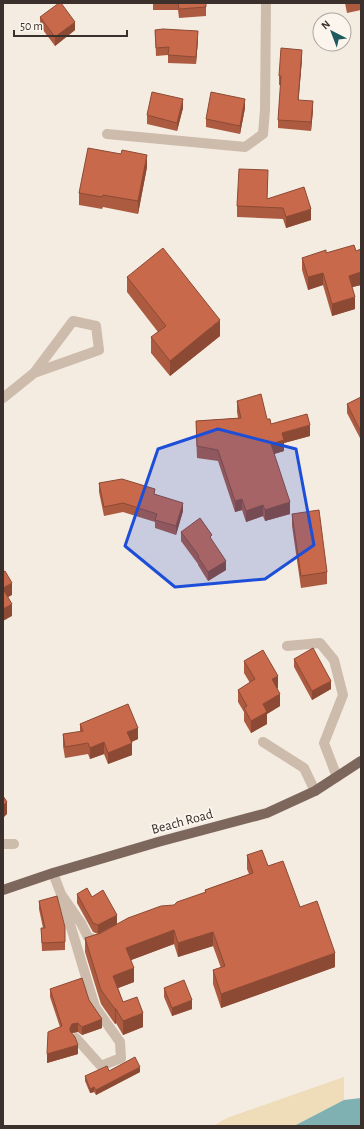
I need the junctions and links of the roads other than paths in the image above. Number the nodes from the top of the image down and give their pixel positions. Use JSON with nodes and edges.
{"nodes":[{"id":1,"x":266,"y":3,"type":"edge"},
{"id":2,"x":107,"y":134,"type":"dead end"},
{"id":3,"x":34,"y":373,"type":"junction"},
{"id":4,"x":3,"y":398,"type":"edge"},
{"id":5,"x":287,"y":646,"type":"dead end"},
{"id":6,"x":263,"y":742,"type":"dead end"},
{"id":7,"x":361,"y":761,"type":"edge"},
{"id":8,"x":337,"y":777,"type":"junction"},
{"id":9,"x":314,"y":791,"type":"junction"},
{"id":10,"x":3,"y":844,"type":"edge"},
{"id":11,"x":14,"y":844,"type":"dead end"},
{"id":12,"x":54,"y":873,"type":"junction"},
{"id":13,"x":3,"y":890,"type":"edge"},
{"id":14,"x":60,"y":894,"type":"junction"},
{"id":15,"x":111,"y":934,"type":"edge"},
{"id":16,"x":76,"y":1038,"type":"edge"}],
"edges":[{"from":1,"to":2,"type":"street"},
{"from":3,"to":3,"type":"street"},
{"from":3,"to":4,"type":"street"},
{"from":5,"to":8,"type":"street"},
{"from":6,"to":9,"type":"street"},
{"from":7,"to":8,"type":"main road","name":"Beach Road"},
{"from":8,"to":9,"type":"main road","name":"Beach Road"},
{"from":9,"to":12,"type":"main road","name":"Beach Road"},
{"from":10,"to":11,"type":"street"},
{"from":12,"to":13,"type":"main road","name":"Beach Road"},
{"from":12,"to":14,"type":"street"},
{"from":14,"to":15,"type":"street"},
{"from":14,"to":16,"type":"street"}]}
